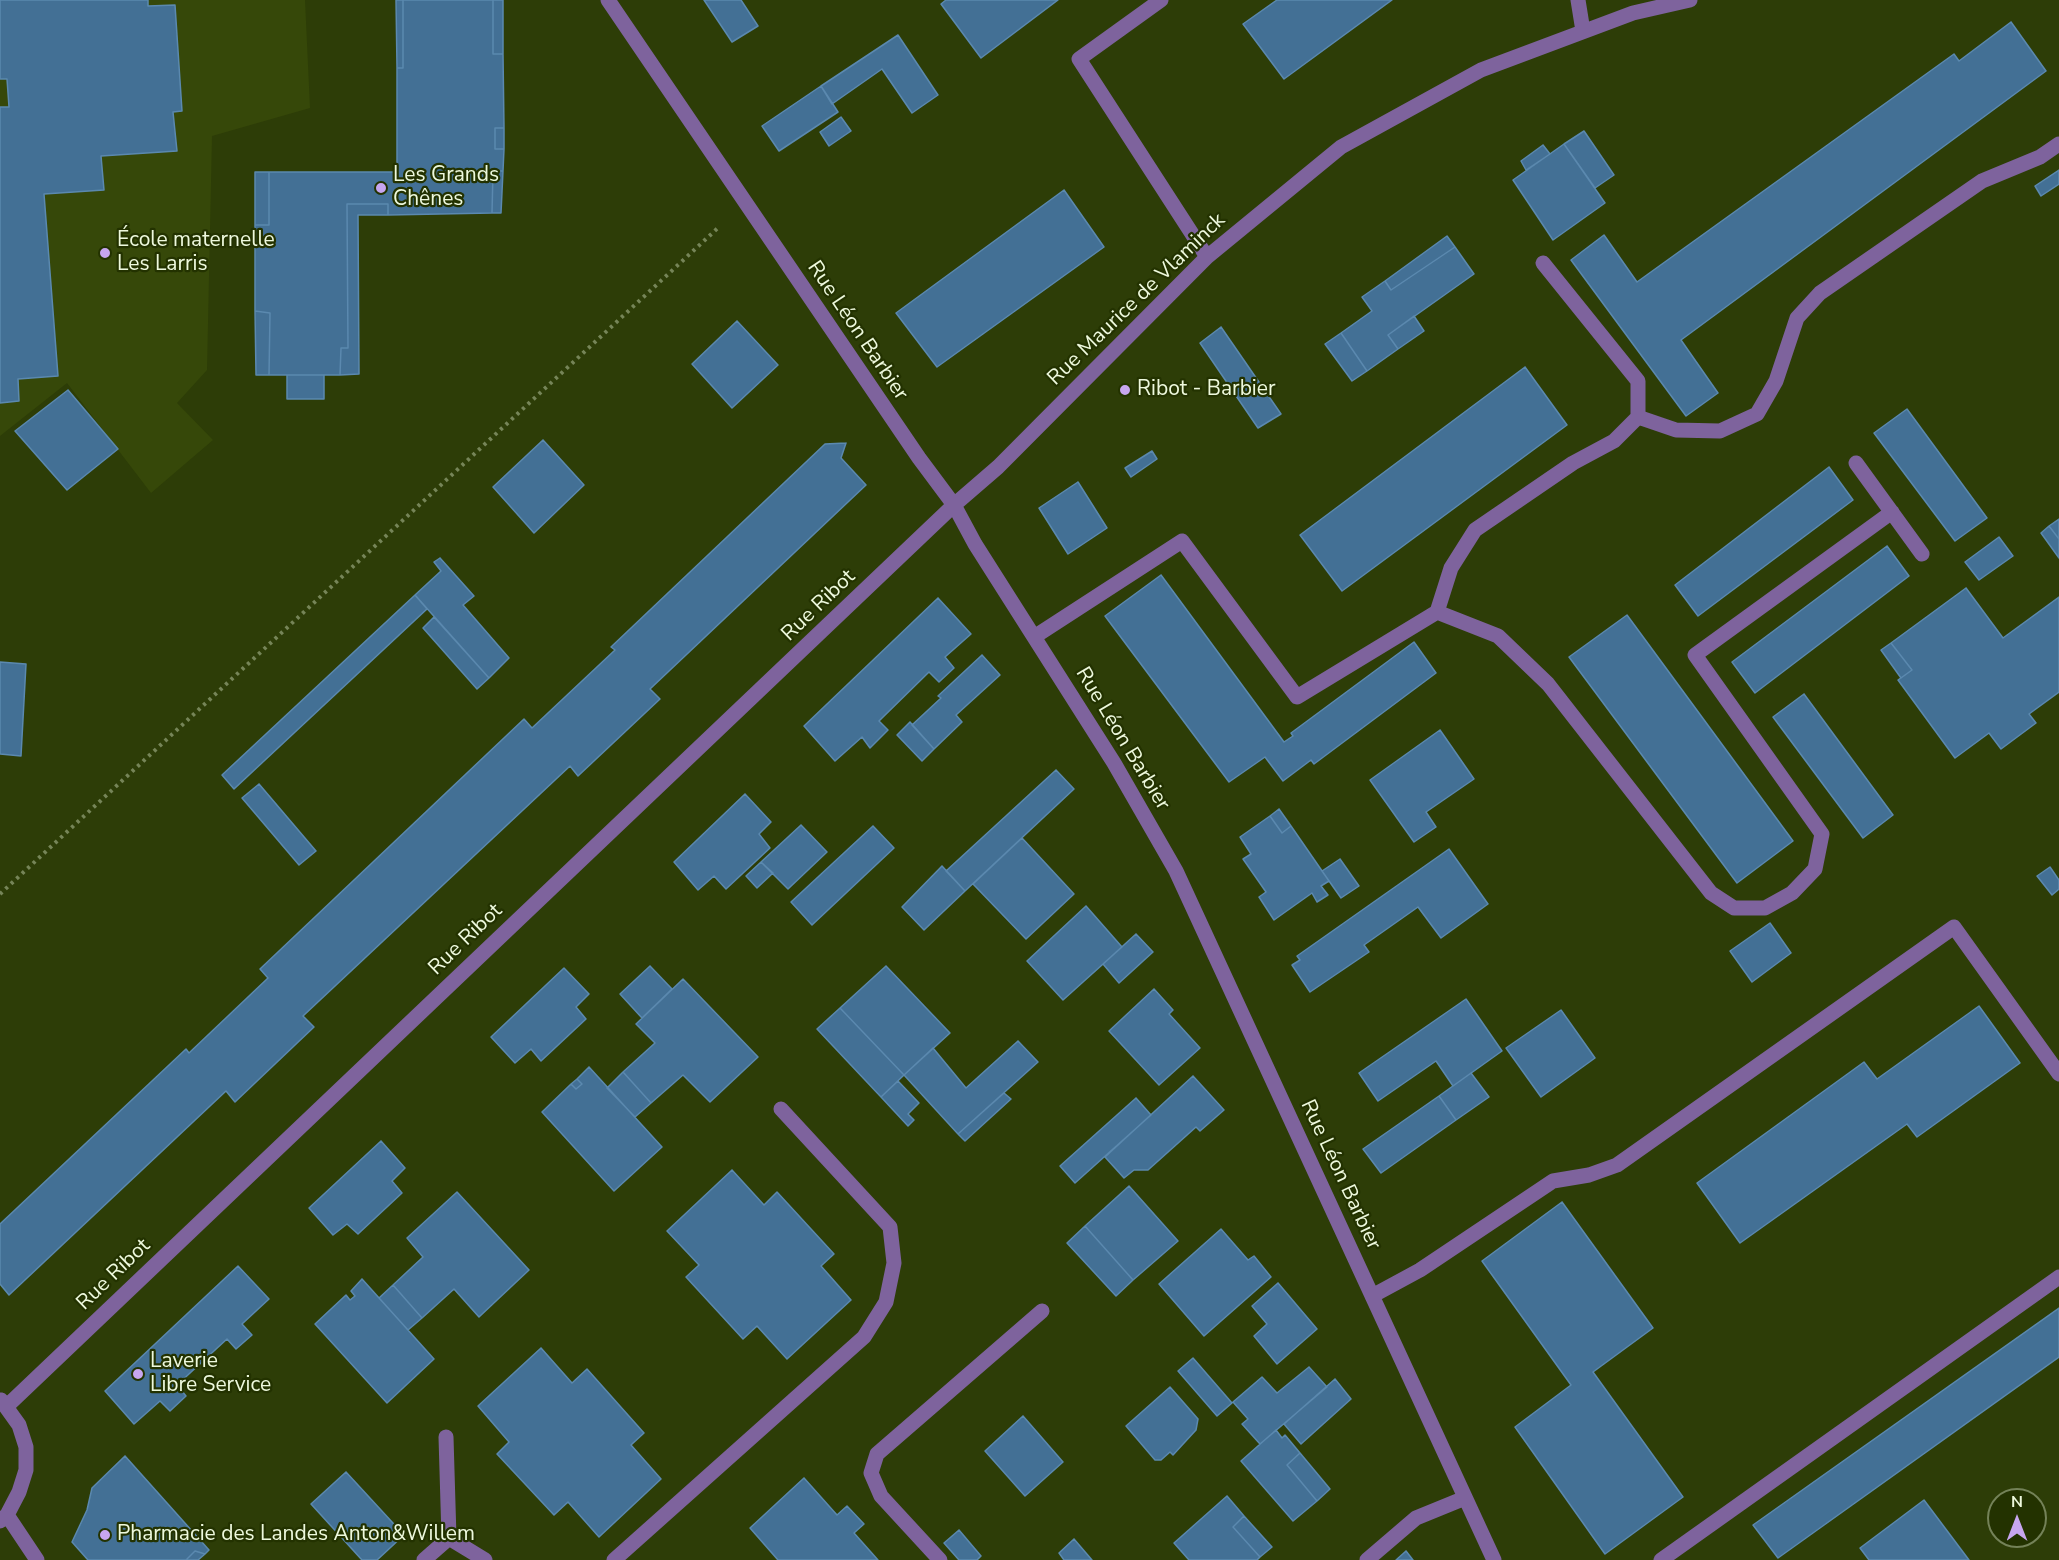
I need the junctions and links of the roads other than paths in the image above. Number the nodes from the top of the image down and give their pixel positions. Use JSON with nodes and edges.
{"nodes":[{"id":1,"x":608,"y":0,"type":"edge"},
{"id":2,"x":1161,"y":0,"type":"edge"},
{"id":3,"x":1578,"y":0,"type":"edge"},
{"id":4,"x":1690,"y":0,"type":"edge"},
{"id":5,"x":1583,"y":31,"type":"junction"},
{"id":6,"x":2059,"y":144,"type":"edge"},
{"id":7,"x":1207,"y":257,"type":"junction"},
{"id":8,"x":1543,"y":263,"type":"dead end"},
{"id":9,"x":1638,"y":417,"type":"junction"},
{"id":10,"x":1856,"y":463,"type":"dead end"},
{"id":11,"x":954,"y":505,"type":"junction"},
{"id":12,"x":1892,"y":512,"type":"junction"},
{"id":13,"x":1922,"y":554,"type":"dead end"},
{"id":14,"x":1437,"y":612,"type":"junction"},
{"id":15,"x":1034,"y":637,"type":"junction"},
{"id":16,"x":2059,"y":1074,"type":"edge"},
{"id":17,"x":781,"y":1109,"type":"dead end"},
{"id":18,"x":2059,"y":1277,"type":"edge"},
{"id":19,"x":1372,"y":1296,"type":"junction"},
{"id":20,"x":1042,"y":1311,"type":"dead end"},
{"id":21,"x":4,"y":1402,"type":"edge"},
{"id":22,"x":446,"y":1437,"type":"dead end"},
{"id":23,"x":1465,"y":1498,"type":"junction"},
{"id":24,"x":3,"y":1518,"type":"edge"},
{"id":25,"x":449,"y":1538,"type":"junction"},
{"id":26,"x":37,"y":1560,"type":"edge"},
{"id":27,"x":424,"y":1560,"type":"edge"},
{"id":28,"x":485,"y":1560,"type":"edge"},
{"id":29,"x":614,"y":1560,"type":"edge"},
{"id":30,"x":940,"y":1560,"type":"edge"},
{"id":31,"x":1367,"y":1560,"type":"edge"},
{"id":32,"x":1494,"y":1560,"type":"edge"},
{"id":33,"x":1661,"y":1560,"type":"edge"}],
"edges":[{"from":1,"to":11,"type":"street","name":"Rue Léon Barbier"},
{"from":2,"to":7,"type":"street"},
{"from":3,"to":5,"type":"street"},
{"from":4,"to":5,"type":"street","name":"Rue Maurice de Vlaminck"},
{"from":5,"to":7,"type":"street","name":"Rue Maurice de Vlaminck"},
{"from":6,"to":9,"type":"street"},
{"from":7,"to":11,"type":"street","name":"Rue Maurice de Vlaminck"},
{"from":8,"to":9,"type":"street"},
{"from":9,"to":14,"type":"street"},
{"from":10,"to":12,"type":"street"},
{"from":11,"to":15,"type":"street","name":"Rue Léon Barbier"},
{"from":11,"to":21,"type":"street","name":"Rue Ribot"},
{"from":12,"to":13,"type":"street"},
{"from":12,"to":14,"type":"street"},
{"from":14,"to":15,"type":"street"},
{"from":15,"to":19,"type":"street","name":"Rue Léon Barbier"},
{"from":16,"to":19,"type":"street"},
{"from":17,"to":29,"type":"street"},
{"from":18,"to":33,"type":"street"},
{"from":19,"to":23,"type":"street","name":"Rue Léon Barbier"},
{"from":20,"to":30,"type":"street"},
{"from":21,"to":24,"type":"street"},
{"from":22,"to":25,"type":"street"},
{"from":23,"to":31,"type":"street"},
{"from":23,"to":32,"type":"street","name":"Rue Léon Barbier"},
{"from":24,"to":26,"type":"street"},
{"from":25,"to":27,"type":"street"},
{"from":25,"to":28,"type":"street"}]}
